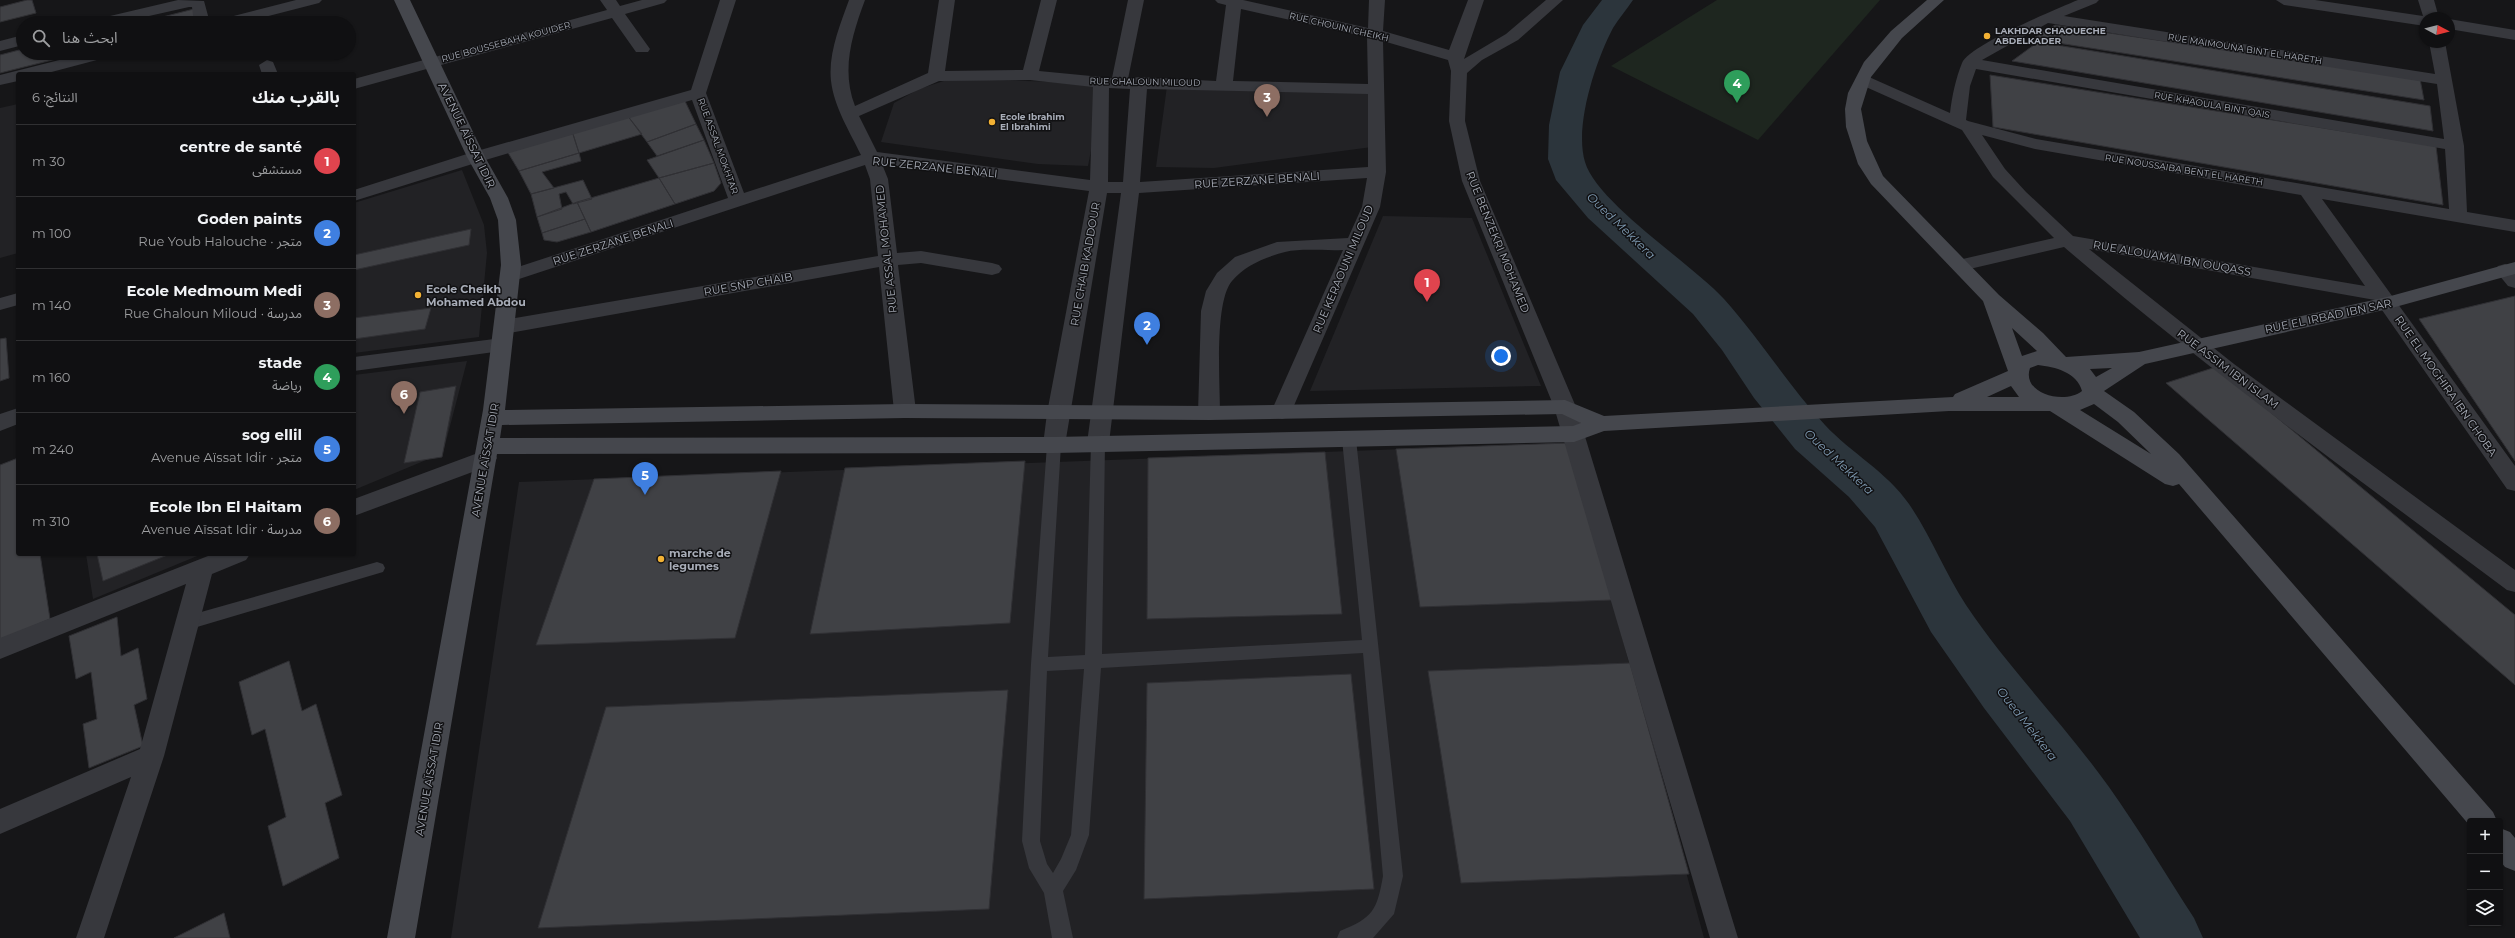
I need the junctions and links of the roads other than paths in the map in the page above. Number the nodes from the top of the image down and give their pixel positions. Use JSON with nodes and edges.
{"nodes":[{"id":1,"x":314,"y":0,"type":"edge"},
{"id":2,"x":402,"y":0,"type":"edge"},
{"id":3,"x":659,"y":0,"type":"edge"},
{"id":4,"x":728,"y":0,"type":"edge"},
{"id":5,"x":857,"y":0,"type":"edge"},
{"id":6,"x":947,"y":0,"type":"edge"},
{"id":7,"x":1049,"y":0,"type":"edge"},
{"id":8,"x":1136,"y":0,"type":"edge"},
{"id":9,"x":1377,"y":0,"type":"edge"},
{"id":10,"x":1476,"y":0,"type":"edge"},
{"id":11,"x":1556,"y":0,"type":"edge"},
{"id":12,"x":1936,"y":0,"type":"edge"},
{"id":13,"x":2091,"y":0,"type":"edge"},
{"id":14,"x":2284,"y":0,"type":"edge"},
{"id":15,"x":2426,"y":0,"type":"edge"},
{"id":16,"x":1228,"y":1,"type":"edge"},
{"id":17,"x":2307,"y":2,"type":"edge"},
{"id":18,"x":612,"y":6,"type":"edge"},
{"id":19,"x":2429,"y":12,"type":"edge"},
{"id":20,"x":128,"y":16,"type":"edge"},
{"id":21,"x":201,"y":16,"type":"edge"},
{"id":22,"x":251,"y":16,"type":"edge"},
{"id":23,"x":2046,"y":18,"type":"junction"},
{"id":24,"x":2419,"y":20,"type":"edge"},
{"id":25,"x":2455,"y":25,"type":"edge"},
{"id":26,"x":1375,"y":34,"type":"junction"},
{"id":27,"x":2515,"y":35,"type":"edge"},
{"id":28,"x":16,"y":42,"type":"edge"},
{"id":29,"x":0,"y":46,"type":"edge"},
{"id":30,"x":2438,"y":48,"type":"edge"},
{"id":31,"x":642,"y":49,"type":"dead end"},
{"id":32,"x":79,"y":60,"type":"edge"},
{"id":33,"x":432,"y":63,"type":"junction"},
{"id":34,"x":1970,"y":63,"type":"junction"},
{"id":35,"x":1457,"y":64,"type":"junction"},
{"id":36,"x":32,"y":72,"type":"edge"},
{"id":37,"x":1030,"y":75,"type":"junction"},
{"id":38,"x":16,"y":76,"type":"edge"},
{"id":39,"x":936,"y":76,"type":"junction"},
{"id":40,"x":0,"y":80,"type":"edge"},
{"id":41,"x":1863,"y":80,"type":"junction"},
{"id":42,"x":2445,"y":80,"type":"junction"},
{"id":43,"x":1110,"y":82,"type":"junction"},
{"id":44,"x":1139,"y":82,"type":"junction"},
{"id":45,"x":356,"y":83,"type":"edge"},
{"id":46,"x":1224,"y":84,"type":"junction"},
{"id":47,"x":1377,"y":89,"type":"junction"},
{"id":48,"x":698,"y":93,"type":"junction"},
{"id":49,"x":850,"y":114,"type":"junction"},
{"id":50,"x":1962,"y":124,"type":"junction"},
{"id":51,"x":2455,"y":146,"type":"junction"},
{"id":52,"x":476,"y":157,"type":"junction"},
{"id":53,"x":872,"y":158,"type":"junction"},
{"id":54,"x":1377,"y":172,"type":"junction"},
{"id":55,"x":1099,"y":187,"type":"junction"},
{"id":56,"x":1132,"y":188,"type":"junction"},
{"id":57,"x":2307,"y":190,"type":"junction"},
{"id":58,"x":356,"y":195,"type":"edge"},
{"id":59,"x":738,"y":200,"type":"junction"},
{"id":60,"x":2458,"y":214,"type":"junction"},
{"id":61,"x":2515,"y":226,"type":"edge"},
{"id":62,"x":2067,"y":241,"type":"junction"},
{"id":63,"x":1354,"y":244,"type":"junction"},
{"id":64,"x":888,"y":260,"type":"junction"},
{"id":65,"x":1961,"y":265,"type":"junction"},
{"id":66,"x":992,"y":269,"type":"dead end"},
{"id":67,"x":2512,"y":273,"type":"edge"},
{"id":68,"x":510,"y":276,"type":"junction"},
{"id":69,"x":1992,"y":299,"type":"junction"},
{"id":70,"x":2386,"y":299,"type":"junction"},
{"id":71,"x":16,"y":300,"type":"edge"},
{"id":72,"x":0,"y":304,"type":"edge"},
{"id":73,"x":503,"y":336,"type":"junction"},
{"id":74,"x":2195,"y":345,"type":"junction"},
{"id":75,"x":2139,"y":358,"type":"junction"},
{"id":76,"x":2062,"y":362,"type":"junction"},
{"id":77,"x":356,"y":364,"type":"edge"},
{"id":78,"x":2017,"y":372,"type":"junction"},
{"id":79,"x":2092,"y":390,"type":"junction"},
{"id":80,"x":1942,"y":404,"type":"junction"},
{"id":81,"x":2053,"y":404,"type":"junction"},
{"id":82,"x":1565,"y":407,"type":"junction"},
{"id":83,"x":905,"y":411,"type":"junction"},
{"id":84,"x":1282,"y":412,"type":"junction"},
{"id":85,"x":1209,"y":413,"type":"junction"},
{"id":86,"x":1058,"y":414,"type":"junction"},
{"id":87,"x":1101,"y":414,"type":"junction"},
{"id":88,"x":16,"y":416,"type":"edge"},
{"id":89,"x":493,"y":418,"type":"junction"},
{"id":90,"x":0,"y":423,"type":"edge"},
{"id":91,"x":1602,"y":424,"type":"junction"},
{"id":92,"x":1574,"y":434,"type":"junction"},
{"id":93,"x":1349,"y":439,"type":"junction"},
{"id":94,"x":1098,"y":443,"type":"junction"},
{"id":95,"x":1054,"y":445,"type":"junction"},
{"id":96,"x":487,"y":452,"type":"junction"},
{"id":97,"x":2515,"y":483,"type":"edge"},
{"id":98,"x":2209,"y":503,"type":"junction"},
{"id":99,"x":356,"y":507,"type":"edge"},
{"id":100,"x":233,"y":556,"type":"edge"},
{"id":101,"x":202,"y":568,"type":"junction"},
{"id":102,"x":377,"y":568,"type":"dead end"},
{"id":103,"x":2515,"y":583,"type":"edge"},
{"id":104,"x":187,"y":623,"type":"junction"},
{"id":105,"x":1371,"y":646,"type":"junction"},
{"id":106,"x":0,"y":649,"type":"edge"},
{"id":107,"x":1093,"y":661,"type":"junction"},
{"id":108,"x":1038,"y":664,"type":"junction"},
{"id":109,"x":151,"y":756,"type":"junction"},
{"id":110,"x":2480,"y":818,"type":"edge"},
{"id":111,"x":0,"y":822,"type":"edge"},
{"id":112,"x":2503,"y":844,"type":"edge"},
{"id":113,"x":2515,"y":858,"type":"edge"},
{"id":114,"x":1053,"y":890,"type":"junction"},
{"id":115,"x":90,"y":938,"type":"edge"},
{"id":116,"x":401,"y":938,"type":"edge"},
{"id":117,"x":1064,"y":938,"type":"edge"},
{"id":118,"x":1347,"y":938,"type":"edge"},
{"id":119,"x":1724,"y":938,"type":"edge"}],
"edges":[{"from":1,"to":22,"type":"street"},
{"from":2,"to":33,"type":"street","name":"AVENUE AÏSSAT IDIR"},
{"from":3,"to":18,"type":"street","name":"RUE BOUSSEBAHA KOUIDER"},
{"from":4,"to":48,"type":"street","name":"RUE ASSAL MOKHTAR"},
{"from":5,"to":49,"type":"street","name":"RUE ASSAL MOHAMED"},
{"from":6,"to":39,"type":"street"},
{"from":7,"to":37,"type":"street"},
{"from":8,"to":43,"type":"street","name":"RUE CHAIB KADDOUR"},
{"from":9,"to":26,"type":"street","name":"RUE KERAOUNI MILOUD"},
{"from":10,"to":35,"type":"street","name":"RUE BENZEKRI MOHAMED"},
{"from":11,"to":35,"type":"street"},
{"from":12,"to":41,"type":"street"},
{"from":13,"to":23,"type":"street"},
{"from":14,"to":17,"type":"street"},
{"from":15,"to":19,"type":"street"},
{"from":16,"to":26,"type":"street","name":"RUE CHOUINI CHEIKH"},
{"from":16,"to":46,"type":"street"},
{"from":17,"to":24,"type":"street"},
{"from":18,"to":31,"type":"street"},
{"from":18,"to":33,"type":"street","name":"RUE BOUSSEBAHA KOUIDER"},
{"from":20,"to":21,"type":"street"},
{"from":23,"to":34,"type":"street"},
{"from":23,"to":42,"type":"street","name":"RUE MAIMOUNA BINT EL HARETH"},
{"from":25,"to":27,"type":"street"},
{"from":26,"to":35,"type":"street","name":"RUE CHOUINI CHEIKH"},
{"from":26,"to":47,"type":"street","name":"RUE KERAOUNI MILOUD"},
{"from":28,"to":29,"type":"street"},
{"from":30,"to":42,"type":"street"},
{"from":32,"to":36,"type":"street"},
{"from":33,"to":45,"type":"street","name":"RUE BOUSSEBAHA KOUIDER"},
{"from":33,"to":52,"type":"street","name":"AVENUE AÏSSAT IDIR"},
{"from":34,"to":50,"type":"street"},
{"from":34,"to":51,"type":"street","name":"RUE KHAOULA BINT QAIS"},
{"from":35,"to":82,"type":"street","name":"RUE BENZEKRI MOHAMED"},
{"from":37,"to":39,"type":"street","name":"RUE GHALOUN MILOUD"},
{"from":37,"to":43,"type":"street","name":"RUE GHALOUN MILOUD"},
{"from":38,"to":40,"type":"street"},
{"from":39,"to":49,"type":"street","name":"RUE GHALOUN MILOUD"},
{"from":41,"to":50,"type":"street","name":"RUE NOUSSAIBA BENT EL HARETH"},
{"from":41,"to":65,"type":"street"},
{"from":42,"to":51,"type":"street"},
{"from":43,"to":44,"type":"street","name":"RUE GHALOUN MILOUD"},
{"from":43,"to":55,"type":"street","name":"RUE CHAIB KADDOUR"},
{"from":44,"to":46,"type":"street","name":"RUE GHALOUN MILOUD"},
{"from":44,"to":56,"type":"street"},
{"from":46,"to":47,"type":"street","name":"RUE GHALOUN MILOUD"},
{"from":47,"to":54,"type":"street","name":"RUE KERAOUNI MILOUD"},
{"from":48,"to":52,"type":"street"},
{"from":48,"to":59,"type":"street","name":"RUE ASSAL MOKHTAR"},
{"from":49,"to":53,"type":"street","name":"RUE ASSAL MOHAMED"},
{"from":50,"to":57,"type":"street","name":"RUE NOUSSAIBA BENT EL HARETH"},
{"from":50,"to":62,"type":"street","name":"RUE ASSIM IBN ISLAM"},
{"from":51,"to":60,"type":"street"},
{"from":52,"to":58,"type":"street"},
{"from":52,"to":68,"type":"street","name":"AVENUE AÏSSAT IDIR"},
{"from":53,"to":55,"type":"street","name":"RUE ZERZANE BENALI"},
{"from":53,"to":59,"type":"street","name":"RUE ZERZANE BENALI"},
{"from":53,"to":64,"type":"street","name":"RUE ASSAL MOHAMED"},
{"from":54,"to":56,"type":"street","name":"RUE ZERZANE BENALI"},
{"from":54,"to":63,"type":"street","name":"RUE KERAOUNI MILOUD"},
{"from":55,"to":56,"type":"street","name":"RUE ZERZANE BENALI"},
{"from":55,"to":86,"type":"street","name":"RUE CHAIB KADDOUR"},
{"from":56,"to":87,"type":"street"},
{"from":57,"to":60,"type":"street","name":"RUE NOUSSAIBA BENT EL HARETH"},
{"from":57,"to":70,"type":"street","name":"RUE EL MOGHIRA IBN CHOBA"},
{"from":59,"to":68,"type":"street","name":"RUE ZERZANE BENALI"},
{"from":60,"to":61,"type":"street","name":"RUE NOUSSAIBA BENT EL HARETH"},
{"from":62,"to":65,"type":"street","name":"RUE ALOUAMA IBN OUQASS"},
{"from":62,"to":70,"type":"street","name":"RUE ALOUAMA IBN OUQASS"},
{"from":62,"to":74,"type":"street","name":"RUE ASSIM IBN ISLAM"},
{"from":63,"to":84,"type":"street","name":"RUE KERAOUNI MILOUD"},
{"from":63,"to":85,"type":"street"},
{"from":64,"to":66,"type":"street","name":"RUE SNP CHAIB"},
{"from":64,"to":73,"type":"street","name":"RUE SNP CHAIB"},
{"from":64,"to":83,"type":"street","name":"RUE ASSAL MOHAMED"},
{"from":65,"to":69,"type":"street"},
{"from":67,"to":70,"type":"street","name":"RUE EL IRBAD IBN SAR"},
{"from":68,"to":73,"type":"street","name":"AVENUE AÏSSAT IDIR"},
{"from":69,"to":76,"type":"street"},
{"from":69,"to":78,"type":"street"},
{"from":70,"to":74,"type":"street","name":"RUE EL IRBAD IBN SAR"},
{"from":70,"to":97,"type":"street","name":"RUE EL MOGHIRA IBN CHOBA"},
{"from":71,"to":72,"type":"street"},
{"from":73,"to":77,"type":"street","name":"RUE SNP CHAIB"},
{"from":73,"to":89,"type":"street","name":"AVENUE AÏSSAT IDIR"},
{"from":74,"to":75,"type":"street","name":"RUE EL IRBAD IBN SAR"},
{"from":74,"to":103,"type":"street","name":"RUE ASSIM IBN ISLAM"},
{"from":75,"to":76,"type":"street"},
{"from":75,"to":79,"type":"street"},
{"from":76,"to":78,"type":"street"},
{"from":76,"to":79,"type":"street"},
{"from":78,"to":80,"type":"street"},
{"from":78,"to":81,"type":"street"},
{"from":79,"to":81,"type":"street"},
{"from":79,"to":98,"type":"street"},
{"from":80,"to":81,"type":"street"},
{"from":80,"to":91,"type":"street"},
{"from":81,"to":98,"type":"street"},
{"from":82,"to":84,"type":"street"},
{"from":82,"to":91,"type":"street"},
{"from":82,"to":92,"type":"street","name":"RUE BENZEKRI MOHAMED"},
{"from":83,"to":86,"type":"street"},
{"from":83,"to":89,"type":"street"},
{"from":84,"to":85,"type":"street"},
{"from":85,"to":87,"type":"street"},
{"from":86,"to":87,"type":"street"},
{"from":86,"to":95,"type":"street","name":"RUE CHAIB KADDOUR"},
{"from":87,"to":94,"type":"street"},
{"from":88,"to":90,"type":"street"},
{"from":89,"to":96,"type":"street","name":"AVENUE AÏSSAT IDIR"},
{"from":91,"to":92,"type":"street"},
{"from":92,"to":93,"type":"street"},
{"from":92,"to":119,"type":"street","name":"RUE BENZEKRI MOHAMED"},
{"from":93,"to":94,"type":"street"},
{"from":93,"to":105,"type":"lane"},
{"from":94,"to":95,"type":"street"},
{"from":94,"to":107,"type":"lane"},
{"from":95,"to":96,"type":"street"},
{"from":95,"to":108,"type":"lane"},
{"from":96,"to":99,"type":"street"},
{"from":96,"to":116,"type":"street","name":"AVENUE AÏSSAT IDIR"},
{"from":98,"to":110,"type":"street"},
{"from":100,"to":101,"type":"street"},
{"from":101,"to":104,"type":"street"},
{"from":101,"to":106,"type":"street"},
{"from":102,"to":104,"type":"lane"},
{"from":104,"to":109,"type":"street"},
{"from":105,"to":107,"type":"lane"},
{"from":105,"to":118,"type":"lane"},
{"from":107,"to":108,"type":"lane"},
{"from":107,"to":114,"type":"lane"},
{"from":108,"to":114,"type":"lane"},
{"from":109,"to":111,"type":"street"},
{"from":109,"to":115,"type":"street"},
{"from":112,"to":113,"type":"street"},
{"from":114,"to":117,"type":"lane"}]}
